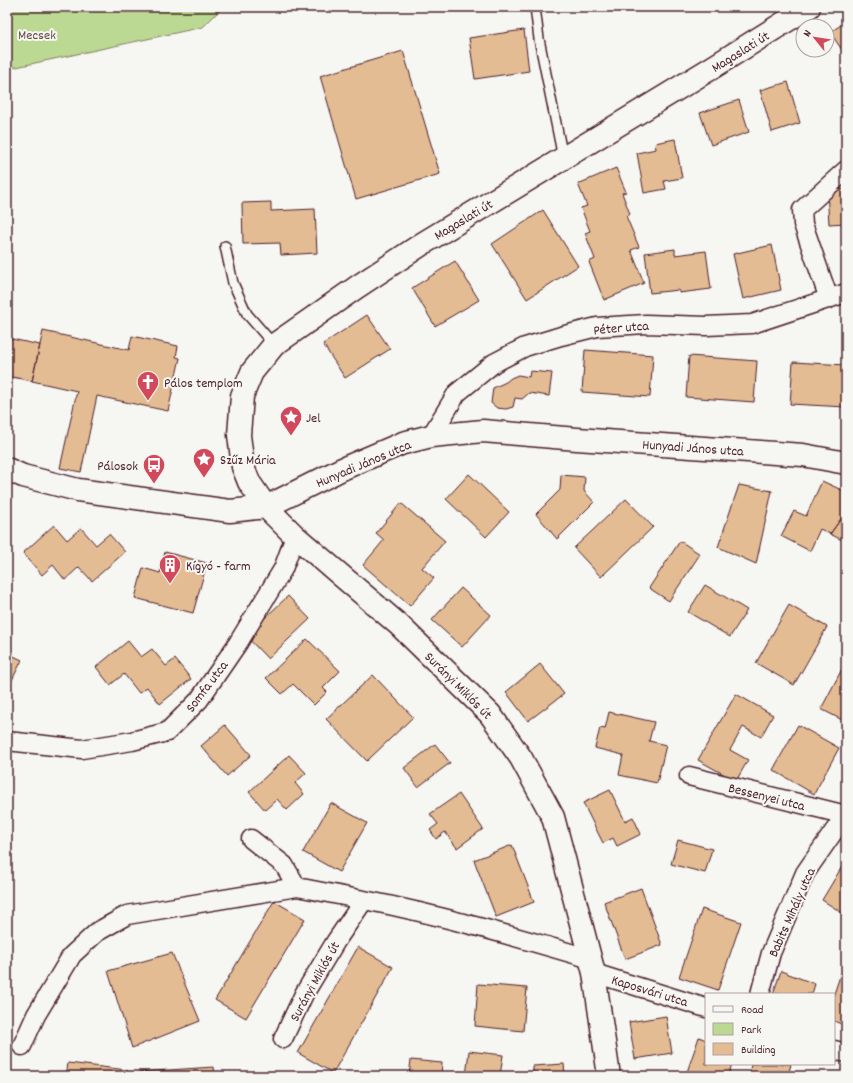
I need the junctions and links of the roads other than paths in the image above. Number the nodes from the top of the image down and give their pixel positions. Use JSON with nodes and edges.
{"nodes":[{"id":1,"x":535,"y":7,"type":"edge"},
{"id":2,"x":809,"y":7,"type":"edge"},
{"id":3,"x":563,"y":158,"type":"junction"},
{"id":4,"x":846,"y":170,"type":"edge"},
{"id":5,"x":225,"y":246,"type":"dead end"},
{"id":6,"x":846,"y":293,"type":"edge"},
{"id":7,"x":829,"y":299,"type":"junction"},
{"id":8,"x":274,"y":345,"type":"junction"},
{"id":9,"x":431,"y":436,"type":"junction"},
{"id":10,"x":846,"y":463,"type":"edge"},
{"id":11,"x":7,"y":469,"type":"edge"},
{"id":12,"x":266,"y":507,"type":"junction"},
{"id":13,"x":295,"y":536,"type":"junction"},
{"id":14,"x":7,"y":741,"type":"edge"},
{"id":15,"x":689,"y":776,"type":"dead end"},
{"id":16,"x":846,"y":815,"type":"edge"},
{"id":17,"x":251,"y":839,"type":"dead end"},
{"id":18,"x":297,"y":887,"type":"junction"},
{"id":19,"x":364,"y":900,"type":"junction"},
{"id":20,"x":592,"y":966,"type":"junction"},
{"id":21,"x":760,"y":993,"type":"edge"},
{"id":22,"x":705,"y":1008,"type":"edge"},
{"id":23,"x":283,"y":1039,"type":"dead end"},
{"id":24,"x":22,"y":1046,"type":"dead end"},
{"id":25,"x":835,"y":1050,"type":"edge"},
{"id":26,"x":846,"y":1053,"type":"edge"},
{"id":27,"x":609,"y":1076,"type":"edge"}],
"edges":[{"from":1,"to":3,"type":"lane"},
{"from":2,"to":3,"type":"street","name":"Magaslati út"},
{"from":3,"to":8,"type":"street","name":"Magaslati út"},
{"from":4,"to":7,"type":"street"},
{"from":5,"to":8,"type":"lane"},
{"from":6,"to":7,"type":"street","name":"Péter utca"},
{"from":7,"to":9,"type":"street","name":"Péter utca"},
{"from":8,"to":12,"type":"street","name":"Magaslati út"},
{"from":9,"to":10,"type":"street","name":"Hunyadi János utca"},
{"from":9,"to":12,"type":"street","name":"Hunyadi János utca"},
{"from":11,"to":12,"type":"street","name":"Hunyadi János utca"},
{"from":12,"to":13,"type":"street","name":"Surányi Miklós út"},
{"from":13,"to":14,"type":"street","name":"Somfa utca"},
{"from":13,"to":20,"type":"street","name":"Surányi Miklós út"},
{"from":15,"to":16,"type":"street","name":"Bessenyei utca"},
{"from":16,"to":21,"type":"street","name":"Babits Mihály utca"},
{"from":17,"to":18,"type":"street"},
{"from":18,"to":19,"type":"street"},
{"from":18,"to":24,"type":"street"},
{"from":19,"to":20,"type":"street"},
{"from":19,"to":23,"type":"street","name":"Surányi Miklós út"},
{"from":20,"to":22,"type":"street","name":"Kaposvári utca"},
{"from":20,"to":27,"type":"street","name":"Surányi Miklós út"},
{"from":25,"to":26,"type":"street"}]}
